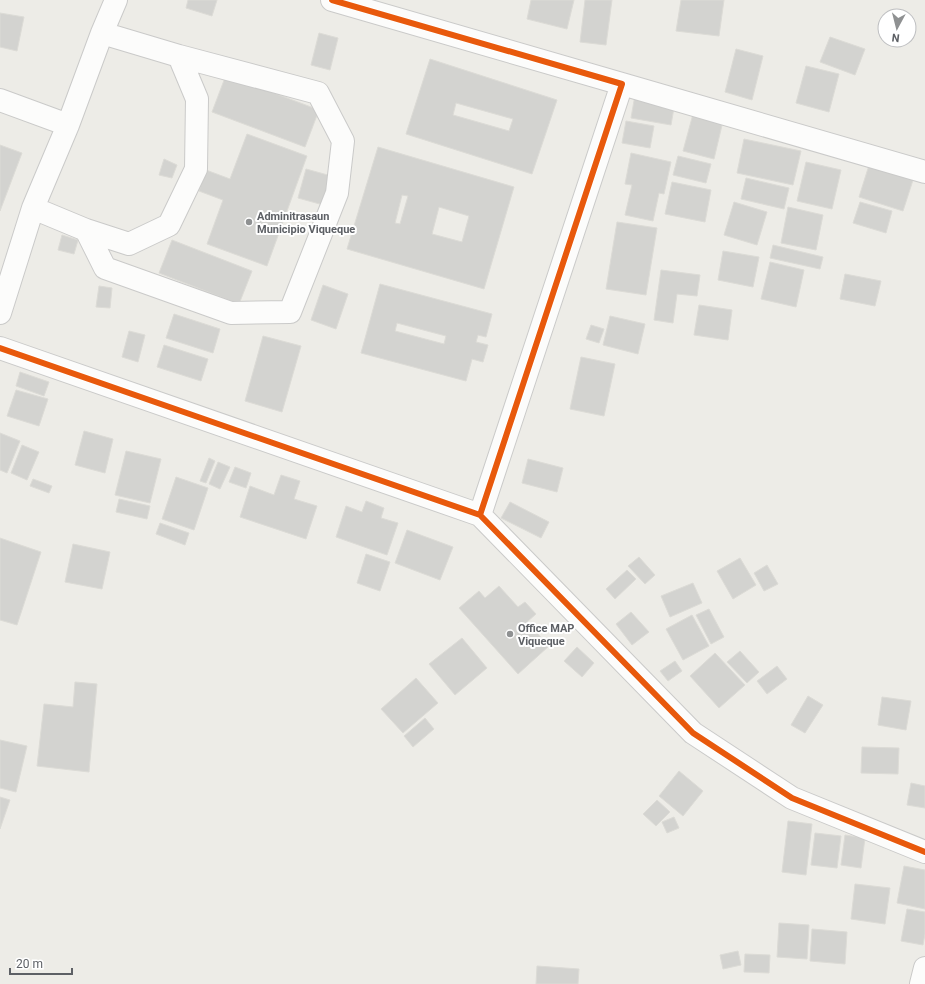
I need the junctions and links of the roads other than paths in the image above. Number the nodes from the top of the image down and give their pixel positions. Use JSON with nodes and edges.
{"nodes":[{"id":1,"x":116,"y":0,"type":"edge"},
{"id":2,"x":332,"y":0,"type":"edge"},
{"id":3,"x":102,"y":33,"type":"junction"},
{"id":4,"x":179,"y":56,"type":"junction"},
{"id":5,"x":622,"y":84,"type":"junction"},
{"id":6,"x":0,"y":100,"type":"edge"},
{"id":7,"x":68,"y":125,"type":"junction"},
{"id":8,"x":925,"y":172,"type":"edge"},
{"id":9,"x":33,"y":208,"type":"junction"},
{"id":10,"x":86,"y":230,"type":"junction"},
{"id":11,"x":0,"y":313,"type":"edge"},
{"id":12,"x":0,"y":348,"type":"edge"},
{"id":13,"x":480,"y":515,"type":"junction"},
{"id":14,"x":925,"y":852,"type":"edge"},
{"id":15,"x":925,"y":968,"type":"edge"},
{"id":16,"x":921,"y":984,"type":"edge"}],
"edges":[{"from":1,"to":3,"type":"street"},
{"from":2,"to":5,"type":"street"},
{"from":3,"to":4,"type":"street"},
{"from":3,"to":7,"type":"street"},
{"from":4,"to":10,"type":"street"},
{"from":4,"to":10,"type":"street"},
{"from":5,"to":8,"type":"street"},
{"from":5,"to":13,"type":"street"},
{"from":6,"to":7,"type":"street"},
{"from":7,"to":9,"type":"street"},
{"from":9,"to":10,"type":"street"},
{"from":9,"to":11,"type":"street"},
{"from":12,"to":13,"type":"street"},
{"from":13,"to":14,"type":"street"},
{"from":15,"to":16,"type":"street"}]}
